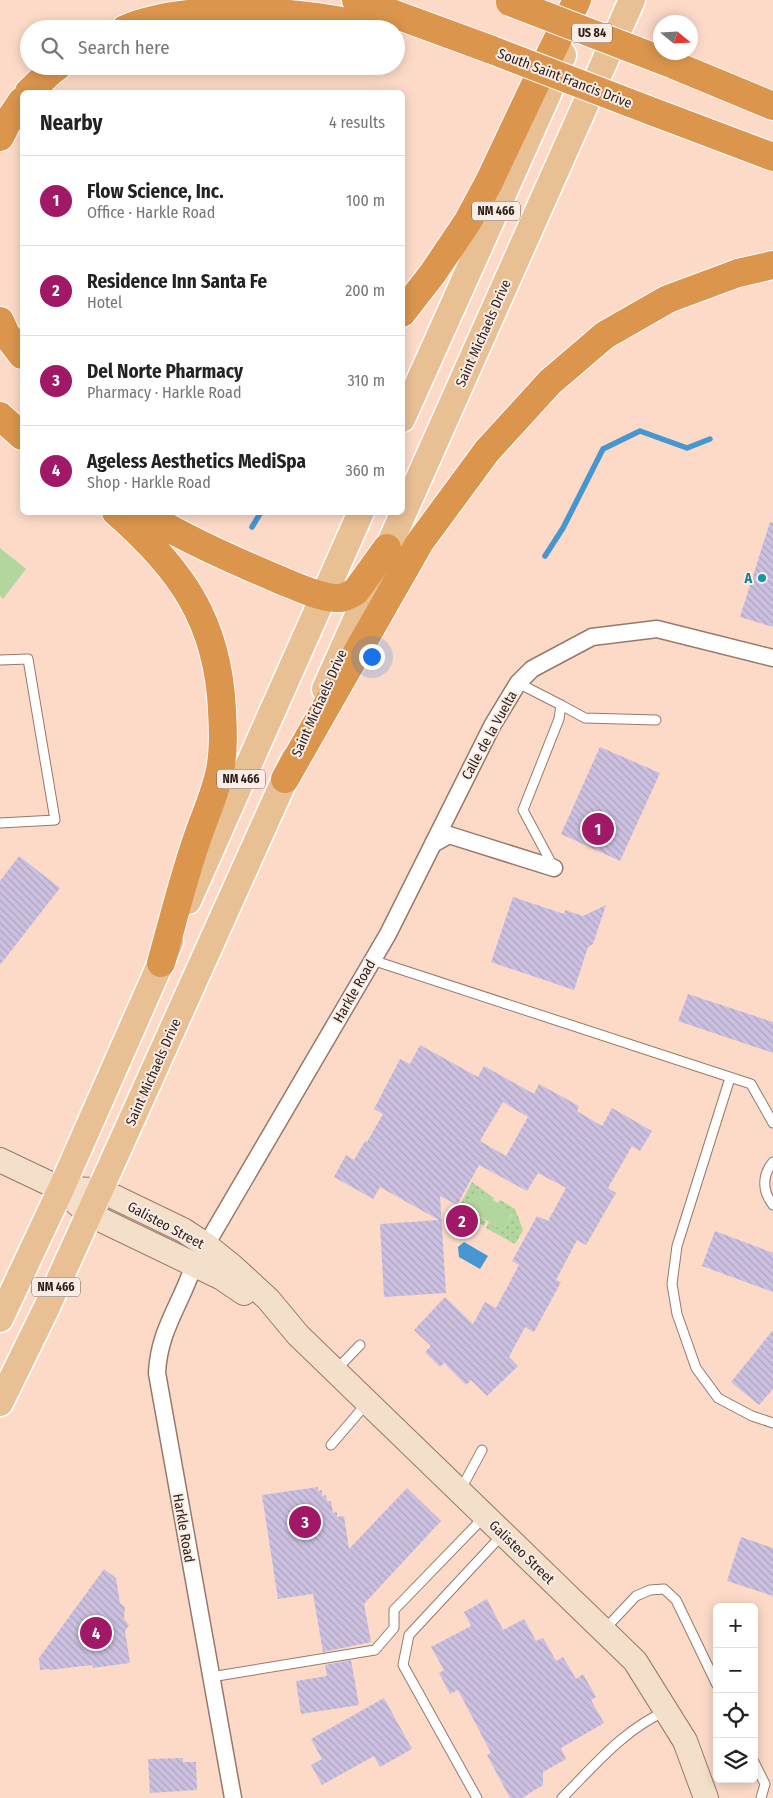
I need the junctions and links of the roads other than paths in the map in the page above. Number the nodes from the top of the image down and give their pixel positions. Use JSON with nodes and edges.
{"nodes":[{"id":1,"x":356,"y":0,"type":"edge"},
{"id":2,"x":577,"y":0,"type":"edge"},
{"id":3,"x":584,"y":0,"type":"edge"},
{"id":4,"x":632,"y":0,"type":"edge"},
{"id":5,"x":508,"y":1,"type":"edge"},
{"id":6,"x":158,"y":20,"type":"edge"},
{"id":7,"x":335,"y":20,"type":"edge"},
{"id":8,"x":405,"y":20,"type":"edge"},
{"id":9,"x":405,"y":20,"type":"edge"},
{"id":10,"x":405,"y":37,"type":"edge"},
{"id":11,"x":490,"y":55,"type":"junction"},
{"id":12,"x":47,"y":75,"type":"edge"},
{"id":13,"x":31,"y":90,"type":"edge"},
{"id":14,"x":20,"y":104,"type":"edge"},
{"id":15,"x":773,"y":106,"type":"edge"},
{"id":16,"x":0,"y":137,"type":"edge"},
{"id":17,"x":773,"y":157,"type":"edge"},
{"id":18,"x":773,"y":265,"type":"edge"},
{"id":19,"x":405,"y":309,"type":"edge"},
{"id":20,"x":0,"y":321,"type":"edge"},
{"id":21,"x":20,"y":352,"type":"edge"},
{"id":22,"x":405,"y":412,"type":"edge"},
{"id":23,"x":0,"y":416,"type":"edge"},
{"id":24,"x":20,"y":434,"type":"edge"},
{"id":25,"x":405,"y":508,"type":"edge"},
{"id":26,"x":119,"y":515,"type":"edge"},
{"id":27,"x":146,"y":515,"type":"edge"},
{"id":28,"x":360,"y":515,"type":"edge"},
{"id":29,"x":402,"y":515,"type":"edge"},
{"id":30,"x":387,"y":548,"type":"junction"},
{"id":31,"x":323,"y":596,"type":"junction"},
{"id":32,"x":773,"y":658,"type":"edge"},
{"id":33,"x":0,"y":660,"type":"edge"},
{"id":34,"x":518,"y":683,"type":"junction"},
{"id":35,"x":560,"y":705,"type":"junction"},
{"id":36,"x":656,"y":720,"type":"dead end"},
{"id":37,"x":285,"y":778,"type":"junction"},
{"id":38,"x":0,"y":823,"type":"edge"},
{"id":39,"x":433,"y":844,"type":"junction"},
{"id":40,"x":554,"y":868,"type":"joint"},
{"id":41,"x":372,"y":960,"type":"junction"},
{"id":42,"x":161,"y":963,"type":"junction"},
{"id":43,"x":730,"y":1078,"type":"junction"},
{"id":44,"x":773,"y":1123,"type":"edge"},
{"id":45,"x":0,"y":1160,"type":"edge"},
{"id":46,"x":773,"y":1162,"type":"edge"},
{"id":47,"x":61,"y":1189,"type":"junction"},
{"id":48,"x":100,"y":1190,"type":"junction"},
{"id":49,"x":773,"y":1205,"type":"edge"},
{"id":50,"x":89,"y":1214,"type":"junction"},
{"id":51,"x":200,"y":1254,"type":"junction"},
{"id":52,"x":3,"y":1312,"type":"edge"},
{"id":53,"x":360,"y":1345,"type":"dead end"},
{"id":54,"x":334,"y":1371,"type":"junction"},
{"id":55,"x":0,"y":1403,"type":"edge"},
{"id":56,"x":367,"y":1403,"type":"junction"},
{"id":57,"x":773,"y":1423,"type":"edge"},
{"id":58,"x":330,"y":1445,"type":"dead end"},
{"id":59,"x":482,"y":1450,"type":"dead end"},
{"id":60,"x":460,"y":1491,"type":"junction"},
{"id":61,"x":485,"y":1516,"type":"junction"},
{"id":62,"x":504,"y":1534,"type":"junction"},
{"id":63,"x":604,"y":1630,"type":"junction"},
{"id":64,"x":211,"y":1677,"type":"junction"},
{"id":65,"x":713,"y":1677,"type":"edge"},
{"id":66,"x":666,"y":1711,"type":"junction"},
{"id":67,"x":758,"y":1770,"type":"edge"},
{"id":68,"x":233,"y":1798,"type":"edge"},
{"id":69,"x":477,"y":1798,"type":"edge"},
{"id":70,"x":562,"y":1798,"type":"edge"},
{"id":71,"x":706,"y":1798,"type":"edge"},
{"id":72,"x":761,"y":1798,"type":"edge"}],
"edges":[{"from":1,"to":8,"type":"highway","name":"South Saint Francis Drive"},
{"from":2,"to":19,"type":"highway"},
{"from":3,"to":22,"type":"main road","number":"NM 466"},
{"from":4,"to":25,"type":"main road","name":"Saint Michaels Drive","number":"NM 466"},
{"from":5,"to":15,"type":"highway","number":"US 84","bridge":true},
{"from":6,"to":7,"type":"highway"},
{"from":9,"to":11,"type":"highway","name":"South Saint Francis Drive"},
{"from":10,"to":11,"type":"highway"},
{"from":11,"to":17,"type":"highway","name":"South Saint Francis Drive","bridge":true},
{"from":12,"to":13,"type":"highway"},
{"from":14,"to":16,"type":"highway"},
{"from":18,"to":37,"type":"highway"},
{"from":20,"to":21,"type":"highway"},
{"from":23,"to":24,"type":"highway"},
{"from":26,"to":42,"type":"highway"},
{"from":27,"to":31,"type":"highway"},
{"from":28,"to":31,"type":"main road","number":"NM 466"},
{"from":29,"to":30,"type":"main road","name":"Saint Michaels Drive","number":"NM 466"},
{"from":30,"to":31,"type":"highway"},
{"from":30,"to":37,"type":"main road","name":"Saint Michaels Drive","number":"NM 466"},
{"from":31,"to":42,"type":"main road","number":"NM 466"},
{"from":32,"to":34,"type":"street","name":"Calle de la Vuelta"},
{"from":33,"to":38,"type":"lane"},
{"from":34,"to":35,"type":"lane"},
{"from":34,"to":39,"type":"street","name":"Calle de la Vuelta"},
{"from":35,"to":36,"type":"lane"},
{"from":35,"to":40,"type":"lane"},
{"from":37,"to":48,"type":"main road","name":"Saint Michaels Drive","number":"NM 466"},
{"from":39,"to":40,"type":"street"},
{"from":39,"to":41,"type":"street","name":"Harkle Road"},
{"from":41,"to":43,"type":"lane"},
{"from":41,"to":51,"type":"street","name":"Harkle Road"},
{"from":42,"to":47,"type":"main road","number":"NM 466"},
{"from":43,"to":44,"type":"lane"},
{"from":43,"to":57,"type":"lane"},
{"from":45,"to":47,"type":"street","name":"Galisteo Street"},
{"from":46,"to":49,"type":"lane"},
{"from":47,"to":48,"type":"street","name":"Galisteo Street"},
{"from":47,"to":50,"type":"street","name":"Galisteo Street"},
{"from":47,"to":52,"type":"main road","number":"NM 466"},
{"from":48,"to":50,"type":"main road","name":"Saint Michaels Drive","number":"NM 466"},
{"from":48,"to":51,"type":"street","name":"Galisteo Street"},
{"from":50,"to":51,"type":"street","name":"Galisteo Street"},
{"from":50,"to":55,"type":"main road","name":"Saint Michaels Drive","number":"NM 466"},
{"from":51,"to":54,"type":"street","name":"Galisteo Street"},
{"from":51,"to":64,"type":"street","name":"Harkle Road"},
{"from":53,"to":54,"type":"lane"},
{"from":54,"to":56,"type":"street","name":"Galisteo Street"},
{"from":56,"to":58,"type":"lane"},
{"from":56,"to":60,"type":"street","name":"Galisteo Street"},
{"from":59,"to":60,"type":"lane"},
{"from":60,"to":61,"type":"street","name":"Galisteo Street"},
{"from":61,"to":62,"type":"street","name":"Galisteo Street"},
{"from":61,"to":64,"type":"lane"},
{"from":62,"to":63,"type":"street","name":"Galisteo Street"},
{"from":62,"to":69,"type":"lane"},
{"from":63,"to":65,"type":"lane"},
{"from":63,"to":66,"type":"street","name":"Galisteo Street"},
{"from":64,"to":68,"type":"street","name":"Harkle Road"},
{"from":66,"to":70,"type":"lane"},
{"from":66,"to":71,"type":"street","name":"Galisteo Street"},
{"from":67,"to":72,"type":"lane"}]}
